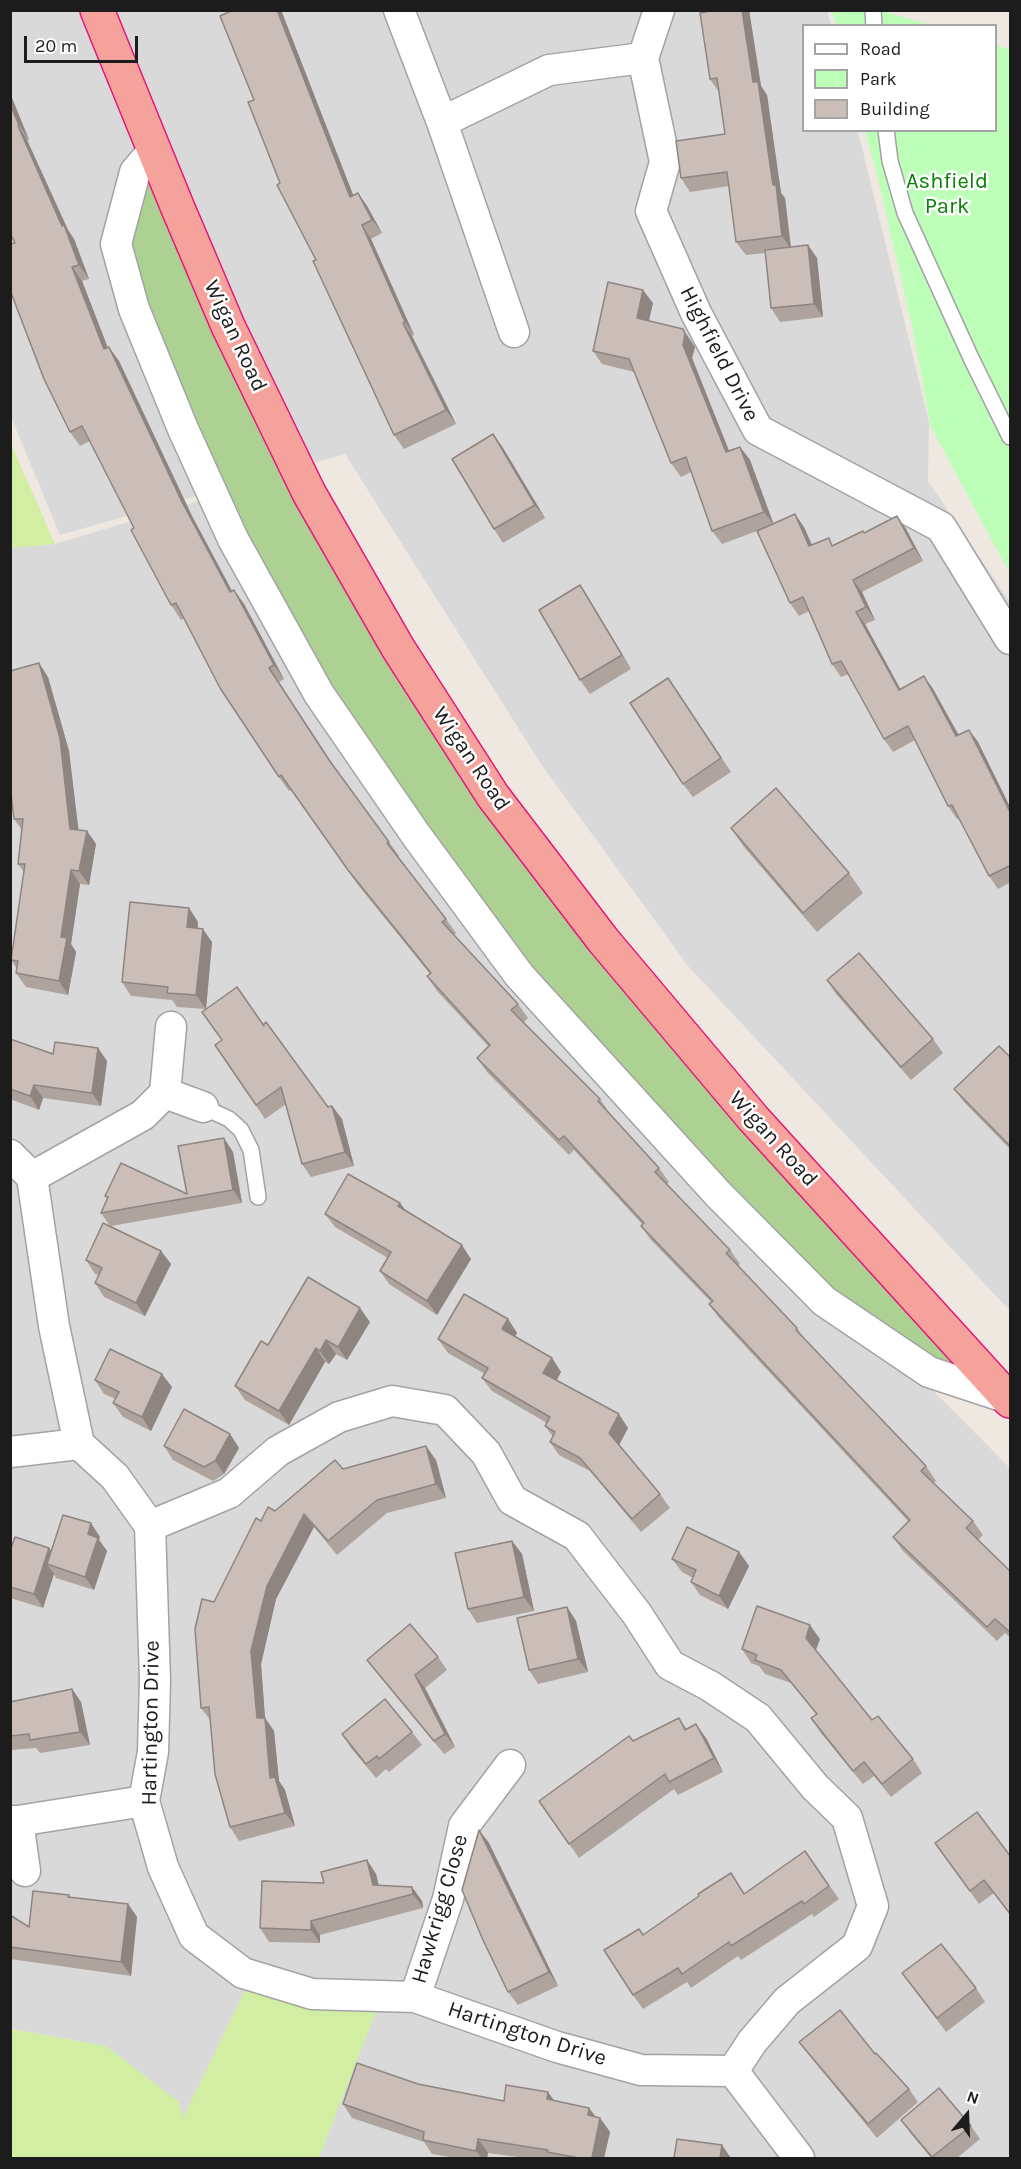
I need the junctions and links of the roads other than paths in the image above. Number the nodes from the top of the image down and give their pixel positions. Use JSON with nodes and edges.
{"nodes":[{"id":1,"x":97,"y":10,"type":"edge"},
{"id":2,"x":399,"y":10,"type":"edge"},
{"id":3,"x":659,"y":10,"type":"edge"},
{"id":4,"x":642,"y":58,"type":"junction"},
{"id":5,"x":442,"y":122,"type":"junction"},
{"id":6,"x":886,"y":132,"type":"edge"},
{"id":7,"x":154,"y":150,"type":"junction"},
{"id":8,"x":514,"y":332,"type":"dead end"},
{"id":9,"x":1011,"y":437,"type":"edge"},
{"id":10,"x":1011,"y":639,"type":"edge"},
{"id":11,"x":171,"y":1027,"type":"dead end"},
{"id":12,"x":165,"y":1093,"type":"junction"},
{"id":13,"x":203,"y":1107,"type":"joint"},
{"id":14,"x":10,"y":1155,"type":"edge"},
{"id":15,"x":32,"y":1177,"type":"junction"},
{"id":16,"x":258,"y":1197,"type":"dead end"},
{"id":17,"x":1009,"y":1400,"type":"edge"},
{"id":18,"x":79,"y":1444,"type":"junction"},
{"id":19,"x":10,"y":1452,"type":"edge"},
{"id":20,"x":150,"y":1526,"type":"junction"},
{"id":21,"x":510,"y":1765,"type":"dead end"},
{"id":22,"x":144,"y":1801,"type":"junction"},
{"id":23,"x":14,"y":1821,"type":"edge"},
{"id":24,"x":25,"y":1871,"type":"dead end"},
{"id":25,"x":415,"y":1997,"type":"junction"},
{"id":26,"x":733,"y":2071,"type":"junction"},
{"id":27,"x":799,"y":2158,"type":"edge"}],
"edges":[{"from":1,"to":7,"type":"highway","name":"Wigan Road"},
{"from":2,"to":5,"type":"street"},
{"from":3,"to":4,"type":"street"},
{"from":4,"to":5,"type":"street"},
{"from":4,"to":10,"type":"street","name":"Highfield Drive"},
{"from":5,"to":8,"type":"street"},
{"from":6,"to":9,"type":"lane"},
{"from":7,"to":17,"type":"highway","name":"Wigan Road"},
{"from":7,"to":17,"type":"street"},
{"from":11,"to":12,"type":"street"},
{"from":12,"to":13,"type":"street"},
{"from":12,"to":15,"type":"street"},
{"from":13,"to":16,"type":"lane"},
{"from":14,"to":15,"type":"street"},
{"from":15,"to":18,"type":"street"},
{"from":18,"to":19,"type":"street"},
{"from":18,"to":20,"type":"street"},
{"from":20,"to":22,"type":"street","name":"Hartington Drive"},
{"from":20,"to":26,"type":"street"},
{"from":21,"to":25,"type":"street","name":"Hawkrigg Close"},
{"from":22,"to":23,"type":"street"},
{"from":22,"to":25,"type":"street","name":"Hartington Drive"},
{"from":23,"to":24,"type":"street"},
{"from":25,"to":26,"type":"street","name":"Hartington Drive"},
{"from":26,"to":27,"type":"street"}]}
